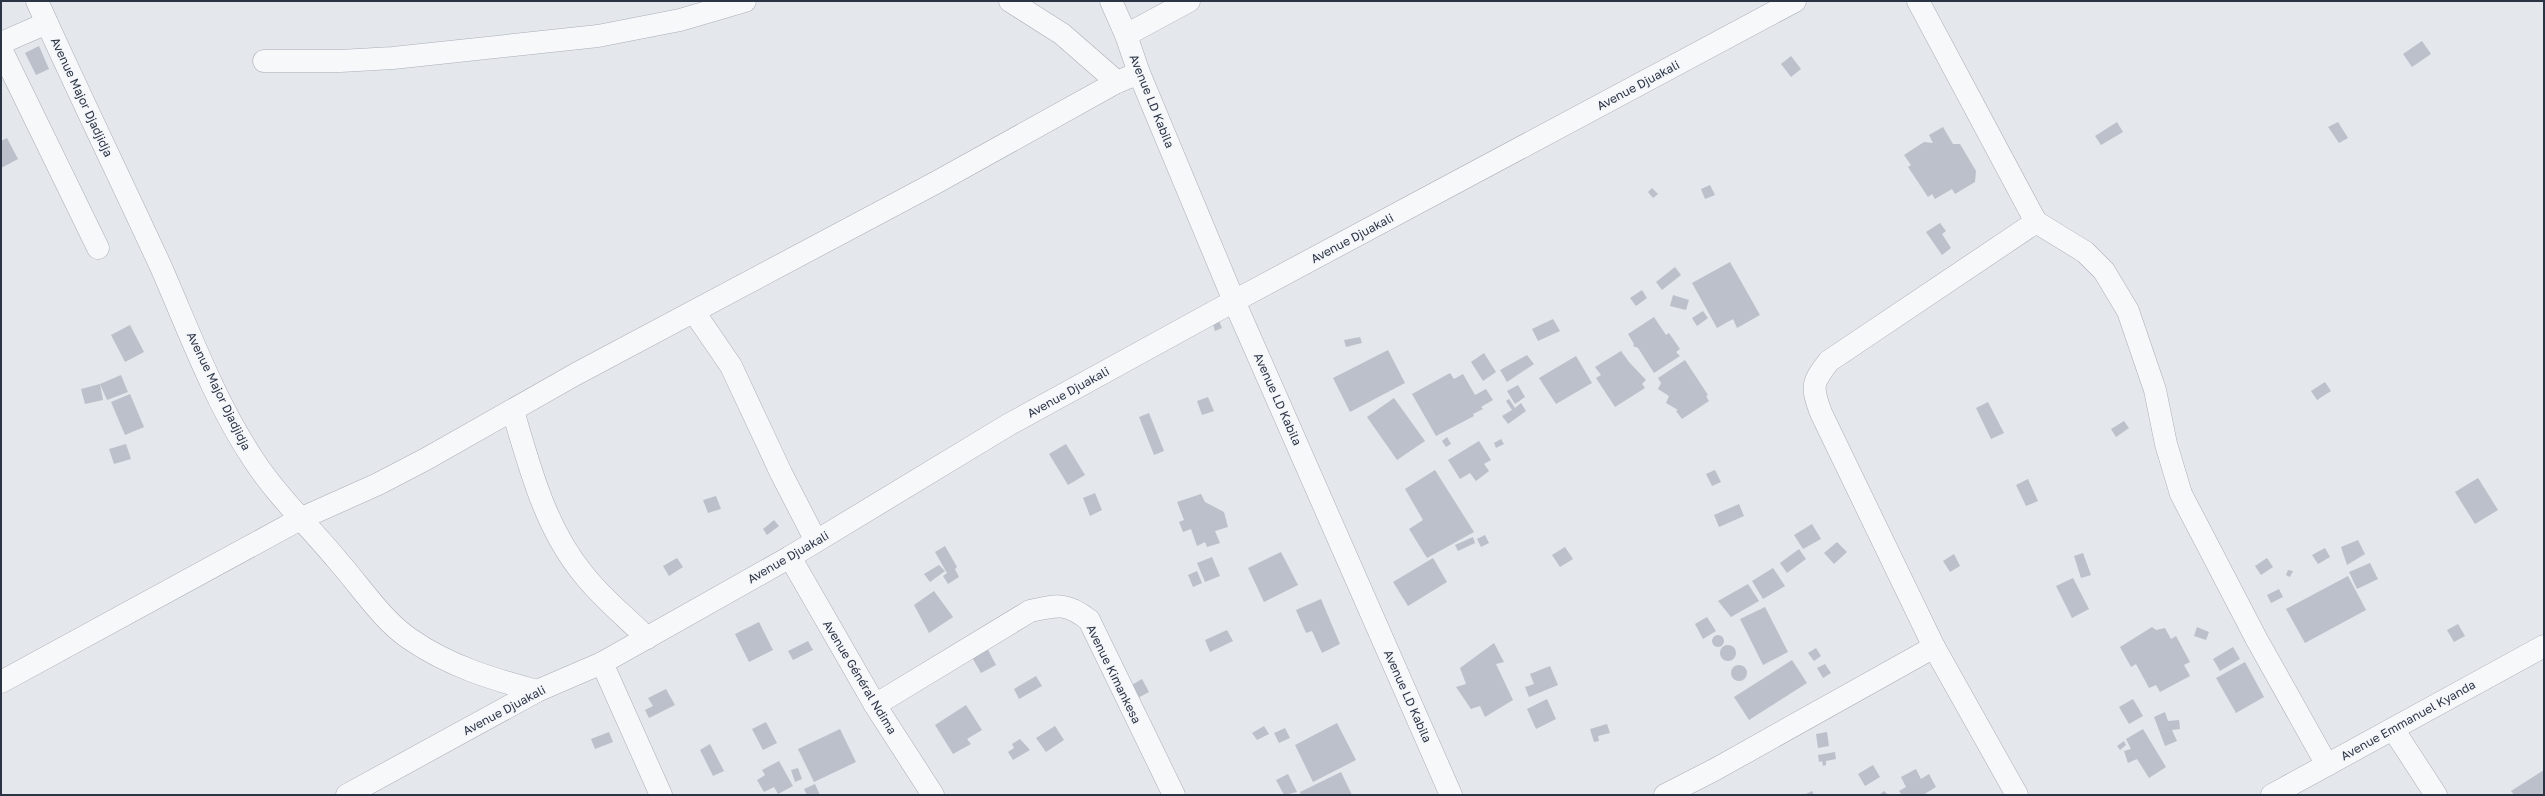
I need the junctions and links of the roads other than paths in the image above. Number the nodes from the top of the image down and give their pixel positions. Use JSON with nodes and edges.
{"nodes":[{"id":1,"x":37,"y":1,"type":"edge"},
{"id":2,"x":745,"y":1,"type":"edge"},
{"id":3,"x":1010,"y":1,"type":"edge"},
{"id":4,"x":1111,"y":1,"type":"edge"},
{"id":5,"x":1189,"y":1,"type":"edge"},
{"id":6,"x":1796,"y":1,"type":"edge"},
{"id":7,"x":1918,"y":1,"type":"edge"},
{"id":8,"x":47,"y":23,"type":"junction"},
{"id":9,"x":1126,"y":35,"type":"junction"},
{"id":10,"x":1,"y":43,"type":"edge"},
{"id":11,"x":1,"y":49,"type":"edge"},
{"id":12,"x":264,"y":61,"type":"dead end"},
{"id":13,"x":1139,"y":73,"type":"junction"},
{"id":14,"x":1117,"y":82,"type":"junction"},
{"id":15,"x":2036,"y":222,"type":"junction"},
{"id":16,"x":98,"y":248,"type":"dead end"},
{"id":17,"x":1234,"y":301,"type":"junction"},
{"id":18,"x":694,"y":312,"type":"junction"},
{"id":19,"x":513,"y":411,"type":"junction"},
{"id":20,"x":302,"y":518,"type":"junction"},
{"id":21,"x":816,"y":541,"type":"junction"},
{"id":22,"x":790,"y":557,"type":"junction"},
{"id":23,"x":647,"y":638,"type":"junction"},
{"id":24,"x":1934,"y":646,"type":"junction"},
{"id":25,"x":2544,"y":646,"type":"edge"},
{"id":26,"x":602,"y":663,"type":"junction"},
{"id":27,"x":1,"y":682,"type":"edge"},
{"id":28,"x":537,"y":691,"type":"junction"},
{"id":29,"x":875,"y":705,"type":"junction"},
{"id":30,"x":2393,"y":729,"type":"junction"},
{"id":31,"x":2326,"y":765,"type":"junction"},
{"id":32,"x":347,"y":795,"type":"edge"},
{"id":33,"x":661,"y":795,"type":"edge"},
{"id":34,"x":933,"y":795,"type":"edge"},
{"id":35,"x":1174,"y":795,"type":"edge"},
{"id":36,"x":1451,"y":795,"type":"edge"},
{"id":37,"x":1665,"y":795,"type":"edge"},
{"id":38,"x":2017,"y":795,"type":"edge"},
{"id":39,"x":2272,"y":795,"type":"edge"},
{"id":40,"x":2436,"y":795,"type":"edge"}],
"edges":[{"from":1,"to":8,"type":"street","name":"Avenue Major Djadjidja"},
{"from":2,"to":12,"type":"street"},
{"from":3,"to":14,"type":"street"},
{"from":4,"to":9,"type":"street","name":"Avenue LD Kabila"},
{"from":5,"to":9,"type":"street"},
{"from":6,"to":17,"type":"street","name":"Avenue Djuakali"},
{"from":7,"to":15,"type":"street"},
{"from":8,"to":10,"type":"street"},
{"from":8,"to":20,"type":"street","name":"Avenue Major Djadjidja"},
{"from":9,"to":13,"type":"street","name":"Avenue LD Kabila"},
{"from":11,"to":16,"type":"street"},
{"from":13,"to":14,"type":"street"},
{"from":13,"to":17,"type":"street","name":"Avenue LD Kabila"},
{"from":14,"to":18,"type":"street"},
{"from":15,"to":24,"type":"street"},
{"from":15,"to":31,"type":"street"},
{"from":17,"to":21,"type":"street","name":"Avenue Djuakali"},
{"from":17,"to":36,"type":"street","name":"Avenue LD Kabila"},
{"from":18,"to":19,"type":"street"},
{"from":18,"to":21,"type":"street"},
{"from":19,"to":20,"type":"street"},
{"from":19,"to":23,"type":"street"},
{"from":20,"to":27,"type":"street"},
{"from":20,"to":28,"type":"street","name":"Avenue Major Djadjidja"},
{"from":21,"to":22,"type":"street","name":"Avenue Djuakali"},
{"from":22,"to":23,"type":"street","name":"Avenue Djuakali"},
{"from":22,"to":29,"type":"street","name":"Avenue Général Ndima"},
{"from":23,"to":26,"type":"street","name":"Avenue Djuakali"},
{"from":24,"to":37,"type":"street"},
{"from":24,"to":38,"type":"street"},
{"from":25,"to":30,"type":"street","name":"Avenue Emmanuel Kyanda"},
{"from":26,"to":28,"type":"street","name":"Avenue Djuakali"},
{"from":26,"to":33,"type":"street"},
{"from":28,"to":32,"type":"street","name":"Avenue Djuakali"},
{"from":29,"to":34,"type":"street","name":"Avenue Général Ndima"},
{"from":29,"to":35,"type":"street","name":"Avenue Kimankesa"},
{"from":30,"to":31,"type":"street","name":"Avenue Emmanuel Kyanda"},
{"from":30,"to":40,"type":"street"},
{"from":31,"to":39,"type":"street","name":"Avenue Emmanuel Kyanda"}]}
